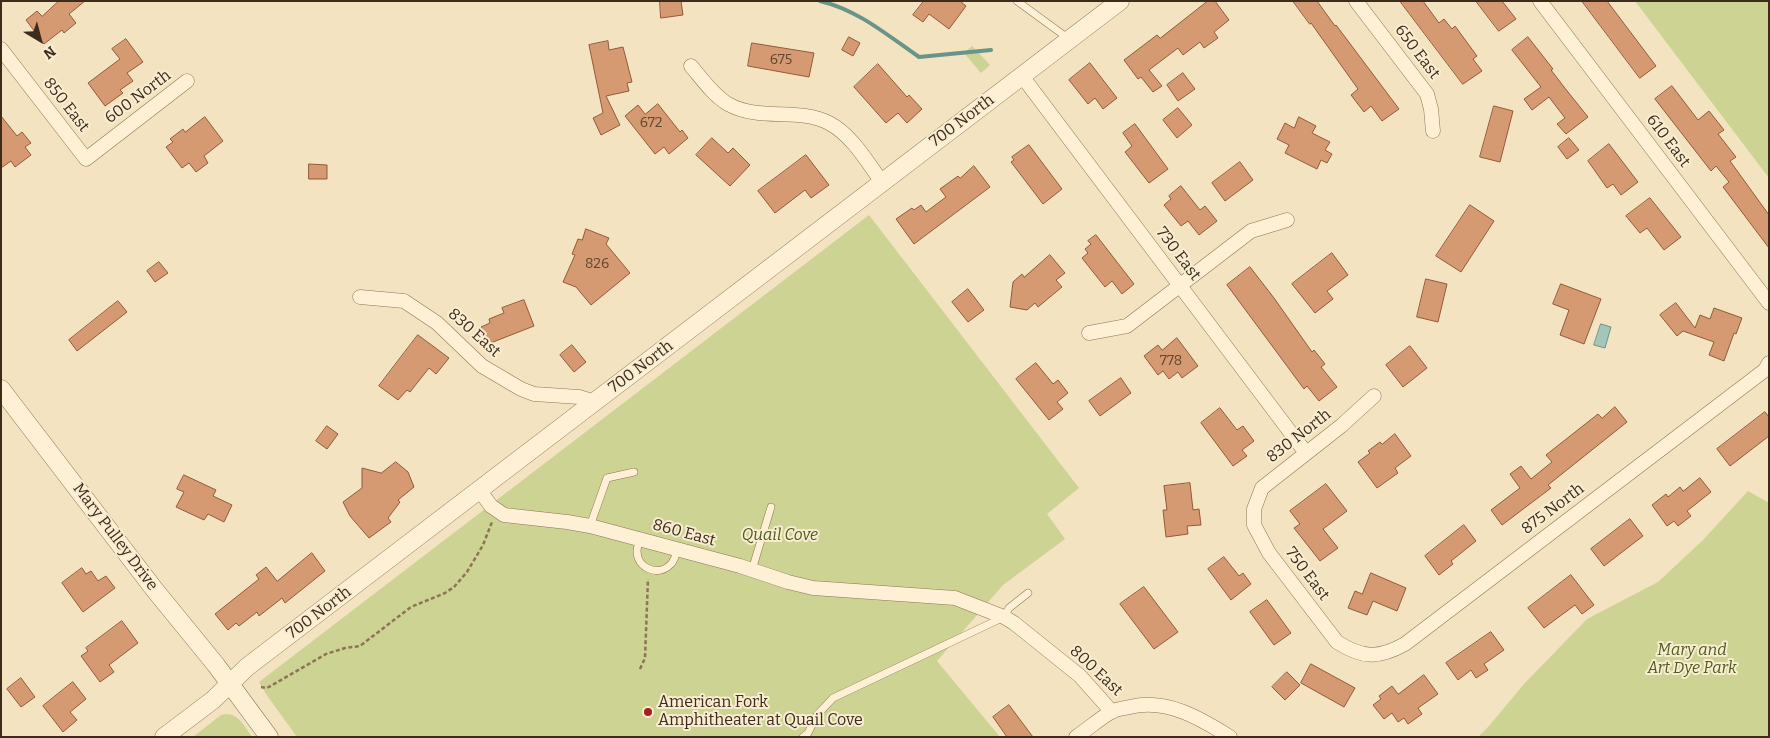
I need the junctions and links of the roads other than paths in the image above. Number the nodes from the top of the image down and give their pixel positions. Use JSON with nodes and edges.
{"nodes":[{"id":1,"x":1017,"y":1,"type":"edge"},
{"id":2,"x":1120,"y":1,"type":"edge"},
{"id":3,"x":1356,"y":1,"type":"edge"},
{"id":4,"x":1540,"y":1,"type":"edge"},
{"id":5,"x":1070,"y":40,"type":"junction"},
{"id":6,"x":1,"y":49,"type":"edge"},
{"id":7,"x":691,"y":66,"type":"dead end"},
{"id":8,"x":1022,"y":76,"type":"junction"},
{"id":9,"x":187,"y":81,"type":"dead end"},
{"id":10,"x":1433,"y":131,"type":"dead end"},
{"id":11,"x":86,"y":158,"type":"joint"},
{"id":12,"x":882,"y":182,"type":"junction"},
{"id":13,"x":1287,"y":220,"type":"dead end"},
{"id":14,"x":1180,"y":286,"type":"junction"},
{"id":15,"x":360,"y":297,"type":"dead end"},
{"id":16,"x":1769,"y":302,"type":"edge"},
{"id":17,"x":1089,"y":333,"type":"dead end"},
{"id":18,"x":1769,"y":363,"type":"edge"},
{"id":19,"x":1,"y":389,"type":"edge"},
{"id":20,"x":1374,"y":396,"type":"dead end"},
{"id":21,"x":595,"y":402,"type":"junction"},
{"id":22,"x":1306,"y":453,"type":"junction"},
{"id":23,"x":634,"y":472,"type":"dead end"},
{"id":24,"x":480,"y":491,"type":"junction"},
{"id":25,"x":771,"y":507,"type":"dead end"},
{"id":26,"x":1254,"y":509,"type":"joint"},
{"id":27,"x":590,"y":526,"type":"junction"},
{"id":28,"x":640,"y":539,"type":"junction"},
{"id":29,"x":677,"y":549,"type":"junction"},
{"id":30,"x":752,"y":570,"type":"junction"},
{"id":31,"x":1028,"y":593,"type":"dead end"},
{"id":32,"x":1004,"y":617,"type":"junction"},
{"id":33,"x":1349,"y":649,"type":"joint"},
{"id":34,"x":230,"y":684,"type":"junction"},
{"id":35,"x":1112,"y":712,"type":"junction"},
{"id":36,"x":164,"y":737,"type":"edge"},
{"id":37,"x":269,"y":737,"type":"edge"},
{"id":38,"x":803,"y":737,"type":"edge"},
{"id":39,"x":1076,"y":737,"type":"edge"},
{"id":40,"x":1230,"y":737,"type":"edge"}],
"edges":[{"from":1,"to":5,"type":"lane"},
{"from":2,"to":5,"type":"street","name":"700 North"},
{"from":3,"to":10,"type":"street","name":"650 East"},
{"from":4,"to":16,"type":"street","name":"610 East"},
{"from":5,"to":8,"type":"street","name":"700 North"},
{"from":6,"to":11,"type":"street","name":"850 East"},
{"from":7,"to":12,"type":"street"},
{"from":8,"to":12,"type":"street","name":"700 North"},
{"from":8,"to":14,"type":"street","name":"730 East"},
{"from":9,"to":11,"type":"street","name":"600 North"},
{"from":12,"to":21,"type":"street","name":"700 North"},
{"from":13,"to":14,"type":"street"},
{"from":14,"to":17,"type":"street"},
{"from":14,"to":22,"type":"street","name":"730 East"},
{"from":15,"to":21,"type":"street","name":"830 East"},
{"from":18,"to":33,"type":"street","name":"875 North"},
{"from":19,"to":34,"type":"street","name":"Mary Pulley Drive"},
{"from":20,"to":22,"type":"street","name":"830 North"},
{"from":21,"to":24,"type":"street","name":"700 North"},
{"from":22,"to":26,"type":"street","name":"830 North"},
{"from":23,"to":27,"type":"lane"},
{"from":24,"to":27,"type":"street","name":"860 East"},
{"from":24,"to":34,"type":"street","name":"700 North"},
{"from":25,"to":30,"type":"lane"},
{"from":26,"to":33,"type":"street","name":"750 East"},
{"from":27,"to":28,"type":"street","name":"860 East"},
{"from":28,"to":29,"type":"street","name":"860 East"},
{"from":28,"to":29,"type":"lane"},
{"from":29,"to":30,"type":"street","name":"860 East"},
{"from":30,"to":32,"type":"street","name":"860 East"},
{"from":31,"to":32,"type":"lane"},
{"from":32,"to":35,"type":"street","name":"800 East"},
{"from":32,"to":38,"type":"lane"},
{"from":34,"to":36,"type":"street","name":"700 North"},
{"from":34,"to":37,"type":"street","name":"Mary Pulley Drive"},
{"from":35,"to":39,"type":"street"},
{"from":35,"to":40,"type":"street","name":"800 East"}]}
